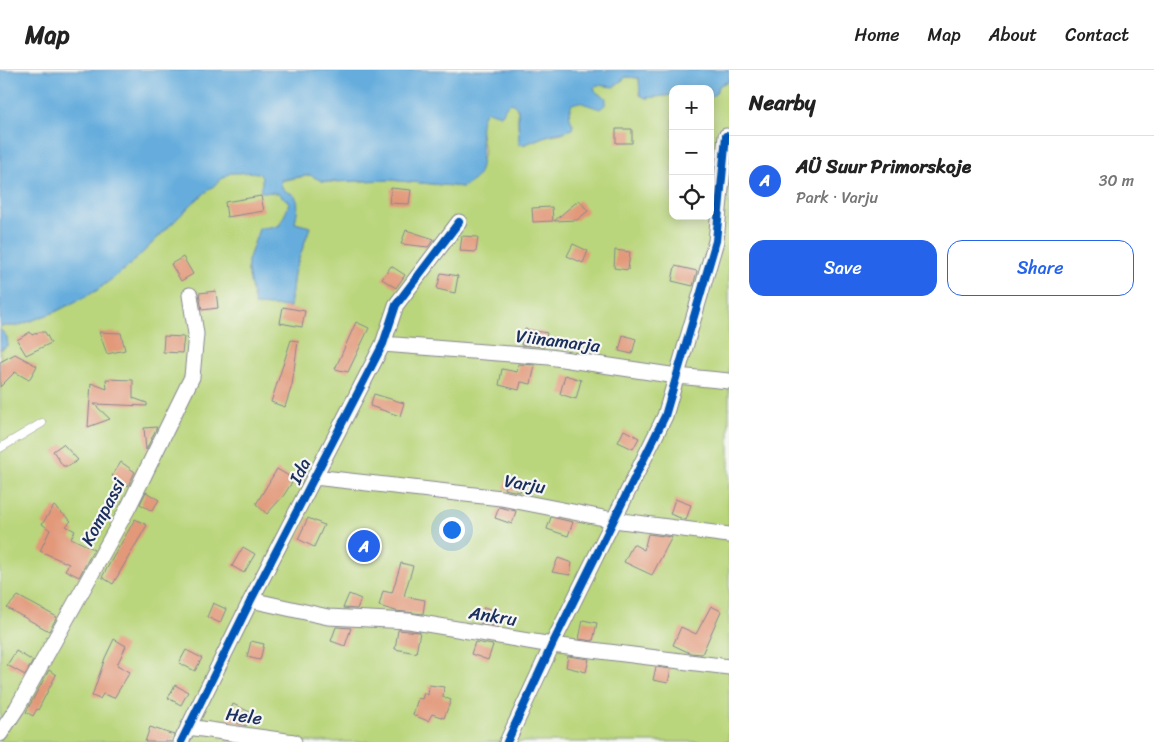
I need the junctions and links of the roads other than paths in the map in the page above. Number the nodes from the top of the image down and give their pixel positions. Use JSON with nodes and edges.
{"nodes":[{"id":1,"x":726,"y":136,"type":"dead end"},
{"id":2,"x":459,"y":222,"type":"dead end"},
{"id":3,"x":190,"y":295,"type":"dead end"},
{"id":4,"x":382,"y":344,"type":"junction"},
{"id":5,"x":677,"y":376,"type":"junction"},
{"id":6,"x":729,"y":381,"type":"edge"},
{"id":7,"x":42,"y":423,"type":"dead end"},
{"id":8,"x":0,"y":448,"type":"edge"},
{"id":9,"x":314,"y":477,"type":"junction"},
{"id":10,"x":614,"y":520,"type":"junction"},
{"id":11,"x":729,"y":535,"type":"edge"},
{"id":12,"x":251,"y":600,"type":"junction"},
{"id":13,"x":552,"y":645,"type":"junction"},
{"id":14,"x":729,"y":667,"type":"edge"},
{"id":15,"x":188,"y":727,"type":"junction"},
{"id":16,"x":0,"y":734,"type":"edge"},
{"id":17,"x":180,"y":742,"type":"edge"},
{"id":18,"x":294,"y":742,"type":"edge"},
{"id":19,"x":507,"y":742,"type":"edge"}],
"edges":[{"from":1,"to":5,"type":"street"},
{"from":2,"to":4,"type":"street","name":"Ida"},
{"from":3,"to":16,"type":"street","name":"Kompassi"},
{"from":4,"to":5,"type":"street","name":"Viinamarja"},
{"from":4,"to":9,"type":"street","name":"Ida"},
{"from":5,"to":6,"type":"street","name":"Viinamarja"},
{"from":5,"to":10,"type":"street"},
{"from":7,"to":8,"type":"lane"},
{"from":9,"to":10,"type":"street","name":"Varju"},
{"from":9,"to":12,"type":"street","name":"Ida"},
{"from":10,"to":11,"type":"street","name":"Varju"},
{"from":10,"to":13,"type":"street"},
{"from":12,"to":13,"type":"street","name":"Ankru"},
{"from":12,"to":15,"type":"street","name":"Ida"},
{"from":13,"to":14,"type":"street","name":"Ankru"},
{"from":13,"to":19,"type":"street"},
{"from":15,"to":17,"type":"street","name":"Ida"},
{"from":15,"to":18,"type":"street","name":"Hele"}]}
